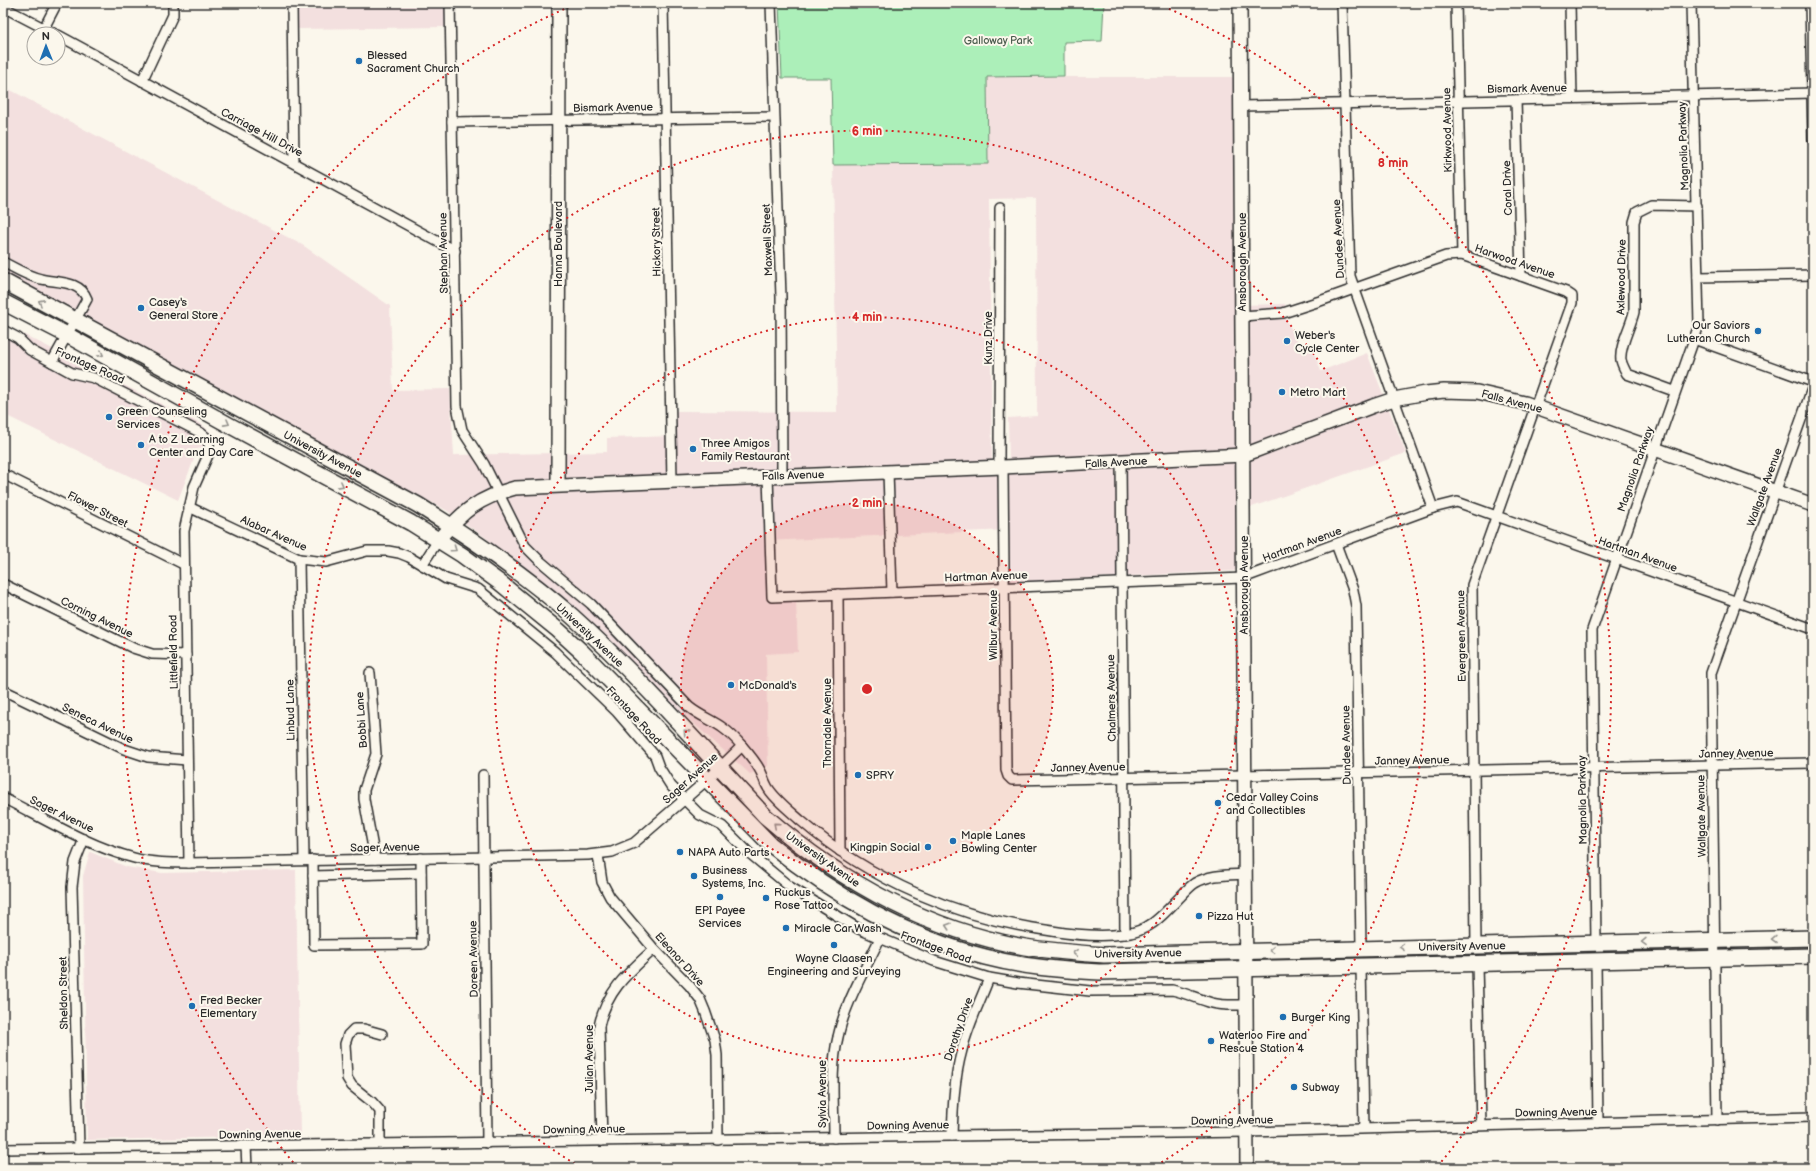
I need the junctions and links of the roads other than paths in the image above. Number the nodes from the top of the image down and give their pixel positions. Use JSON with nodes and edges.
{"nodes":[{"id":1,"x":57,"y":3,"type":"edge"},
{"id":2,"x":173,"y":3,"type":"edge"},
{"id":3,"x":292,"y":3,"type":"edge"},
{"id":4,"x":450,"y":3,"type":"edge"},
{"id":5,"x":559,"y":3,"type":"edge"},
{"id":6,"x":663,"y":3,"type":"edge"},
{"id":7,"x":771,"y":3,"type":"edge"},
{"id":8,"x":1240,"y":3,"type":"edge"},
{"id":9,"x":1342,"y":3,"type":"edge"},
{"id":10,"x":1456,"y":3,"type":"edge"},
{"id":11,"x":1570,"y":3,"type":"edge"},
{"id":12,"x":1691,"y":3,"type":"edge"},
{"id":13,"x":1810,"y":3,"type":"edge"},
{"id":14,"x":3,"y":7,"type":"edge"},
{"id":15,"x":40,"y":26,"type":"edge"},
{"id":16,"x":45,"y":26,"type":"edge"},
{"id":17,"x":66,"y":40,"type":"edge"},
{"id":18,"x":142,"y":81,"type":"junction"},
{"id":19,"x":1812,"y":93,"type":"edge"},
{"id":20,"x":1693,"y":96,"type":"junction"},
{"id":21,"x":1572,"y":98,"type":"junction"},
{"id":22,"x":1516,"y":100,"type":"junction"},
{"id":23,"x":1459,"y":101,"type":"junction"},
{"id":24,"x":1345,"y":104,"type":"junction"},
{"id":25,"x":1241,"y":106,"type":"junction"},
{"id":26,"x":774,"y":117,"type":"junction"},
{"id":27,"x":665,"y":118,"type":"junction"},
{"id":28,"x":558,"y":120,"type":"junction"},
{"id":29,"x":452,"y":122,"type":"junction"},
{"id":30,"x":1813,"y":140,"type":"edge"},
{"id":31,"x":294,"y":163,"type":"junction"},
{"id":32,"x":1697,"y":206,"type":"junction"},
{"id":33,"x":1000,"y":208,"type":"dead end"},
{"id":34,"x":455,"y":251,"type":"junction"},
{"id":35,"x":1462,"y":256,"type":"junction"},
{"id":36,"x":3,"y":262,"type":"edge"},
{"id":37,"x":1813,"y":275,"type":"edge"},
{"id":38,"x":1521,"y":276,"type":"junction"},
{"id":39,"x":1698,"y":277,"type":"junction"},
{"id":40,"x":3,"y":282,"type":"edge"},
{"id":41,"x":1354,"y":289,"type":"junction"},
{"id":42,"x":1572,"y":296,"type":"joint"},
{"id":43,"x":3,"y":302,"type":"edge"},
{"id":44,"x":1242,"y":316,"type":"junction"},
{"id":45,"x":76,"y":320,"type":"junction"},
{"id":46,"x":3,"y":330,"type":"edge"},
{"id":47,"x":67,"y":335,"type":"junction"},
{"id":48,"x":1694,"y":339,"type":"junction"},
{"id":49,"x":52,"y":362,"type":"junction"},
{"id":50,"x":1813,"y":382,"type":"edge"},
{"id":51,"x":1813,"y":386,"type":"edge"},
{"id":52,"x":1674,"y":391,"type":"junction"},
{"id":53,"x":1394,"y":399,"type":"junction"},
{"id":54,"x":1536,"y":406,"type":"junction"},
{"id":55,"x":209,"y":444,"type":"joint"},
{"id":56,"x":1655,"y":449,"type":"junction"},
{"id":57,"x":1244,"y":455,"type":"junction"},
{"id":58,"x":1120,"y":462,"type":"junction"},
{"id":59,"x":1001,"y":467,"type":"junction"},
{"id":60,"x":888,"y":472,"type":"junction"},
{"id":61,"x":3,"y":474,"type":"edge"},
{"id":62,"x":768,"y":476,"type":"junction"},
{"id":63,"x":782,"y":476,"type":"junction"},
{"id":64,"x":672,"y":481,"type":"junction"},
{"id":65,"x":558,"y":485,"type":"junction"},
{"id":66,"x":499,"y":492,"type":"junction"},
{"id":67,"x":1775,"y":492,"type":"junction"},
{"id":68,"x":1813,"y":505,"type":"edge"},
{"id":69,"x":189,"y":507,"type":"junction"},
{"id":70,"x":1433,"y":508,"type":"junction"},
{"id":71,"x":1497,"y":516,"type":"junction"},
{"id":72,"x":451,"y":525,"type":"junction"},
{"id":73,"x":439,"y":539,"type":"junction"},
{"id":74,"x":1336,"y":544,"type":"junction"},
{"id":75,"x":299,"y":559,"type":"junction"},
{"id":76,"x":1617,"y":559,"type":"junction"},
{"id":77,"x":183,"y":564,"type":"junction"},
{"id":78,"x":422,"y":565,"type":"junction"},
{"id":79,"x":1243,"y":578,"type":"junction"},
{"id":80,"x":1122,"y":583,"type":"junction"},
{"id":81,"x":3,"y":584,"type":"edge"},
{"id":82,"x":1005,"y":588,"type":"junction"},
{"id":83,"x":892,"y":592,"type":"junction"},
{"id":84,"x":838,"y":594,"type":"junction"},
{"id":85,"x":1736,"y":602,"type":"junction"},
{"id":86,"x":1813,"y":629,"type":"edge"},
{"id":87,"x":186,"y":655,"type":"junction"},
{"id":88,"x":370,"y":673,"type":"dead end"},
{"id":89,"x":3,"y":690,"type":"edge"},
{"id":90,"x":742,"y":746,"type":"junction"},
{"id":91,"x":187,"y":760,"type":"junction"},
{"id":92,"x":1813,"y":763,"type":"edge"},
{"id":93,"x":1712,"y":765,"type":"junction"},
{"id":94,"x":720,"y":768,"type":"junction"},
{"id":95,"x":1594,"y":768,"type":"junction"},
{"id":96,"x":1475,"y":770,"type":"junction"},
{"id":97,"x":1359,"y":773,"type":"junction"},
{"id":98,"x":483,"y":775,"type":"dead end"},
{"id":99,"x":1245,"y":776,"type":"junction"},
{"id":100,"x":1124,"y":778,"type":"junction"},
{"id":101,"x":708,"y":779,"type":"junction"},
{"id":102,"x":1012,"y":780,"type":"joint"},
{"id":103,"x":3,"y":798,"type":"edge"},
{"id":104,"x":684,"y":799,"type":"junction"},
{"id":105,"x":84,"y":839,"type":"junction"},
{"id":106,"x":840,"y":851,"type":"junction"},
{"id":107,"x":598,"y":854,"type":"junction"},
{"id":108,"x":484,"y":857,"type":"junction"},
{"id":109,"x":421,"y":858,"type":"junction"},
{"id":110,"x":375,"y":859,"type":"junction"},
{"id":111,"x":308,"y":860,"type":"junction"},
{"id":112,"x":189,"y":863,"type":"junction"},
{"id":113,"x":421,"y":873,"type":"junction"},
{"id":114,"x":1246,"y":874,"type":"junction"},
{"id":115,"x":313,"y":876,"type":"junction"},
{"id":116,"x":1125,"y":934,"type":"junction"},
{"id":117,"x":880,"y":938,"type":"junction"},
{"id":118,"x":1813,"y":938,"type":"edge"},
{"id":119,"x":1715,"y":940,"type":"junction"},
{"id":120,"x":1596,"y":943,"type":"junction"},
{"id":121,"x":1476,"y":946,"type":"junction"},
{"id":122,"x":1361,"y":948,"type":"junction"},
{"id":123,"x":654,"y":949,"type":"junction"},
{"id":124,"x":1246,"y":951,"type":"junction"},
{"id":125,"x":1813,"y":956,"type":"edge"},
{"id":126,"x":1715,"y":957,"type":"junction"},
{"id":127,"x":1596,"y":961,"type":"junction"},
{"id":128,"x":1477,"y":964,"type":"junction"},
{"id":129,"x":1362,"y":966,"type":"junction"},
{"id":130,"x":1246,"y":969,"type":"junction"},
{"id":131,"x":989,"y":978,"type":"junction"},
{"id":132,"x":1246,"y":1006,"type":"junction"},
{"id":133,"x":382,"y":1034,"type":"dead end"},
{"id":134,"x":1813,"y":1117,"type":"edge"},
{"id":135,"x":1718,"y":1120,"type":"junction"},
{"id":136,"x":1598,"y":1123,"type":"junction"},
{"id":137,"x":1481,"y":1125,"type":"junction"},
{"id":138,"x":1364,"y":1128,"type":"junction"},
{"id":139,"x":1247,"y":1132,"type":"junction"},
{"id":140,"x":952,"y":1136,"type":"junction"},
{"id":141,"x":834,"y":1138,"type":"junction"},
{"id":142,"x":718,"y":1140,"type":"junction"},
{"id":143,"x":602,"y":1141,"type":"junction"},
{"id":144,"x":487,"y":1143,"type":"junction"},
{"id":145,"x":380,"y":1144,"type":"junction"},
{"id":146,"x":246,"y":1146,"type":"junction"},
{"id":147,"x":79,"y":1148,"type":"junction"},
{"id":148,"x":3,"y":1150,"type":"edge"},
{"id":149,"x":247,"y":1168,"type":"edge"},
{"id":150,"x":1247,"y":1168,"type":"edge"}],
"edges":[{"from":1,"to":16,"type":"street"},
{"from":2,"to":18,"type":"street"},
{"from":3,"to":31,"type":"street"},
{"from":4,"to":29,"type":"street","name":"Stephan Avenue"},
{"from":5,"to":28,"type":"street","name":"Hanna Boulevard"},
{"from":6,"to":27,"type":"street","name":"Hickory Street"},
{"from":7,"to":26,"type":"street","name":"Maxwell Street"},
{"from":8,"to":25,"type":"street","name":"Ansborough Avenue"},
{"from":9,"to":24,"type":"street","name":"Dundee Avenue"},
{"from":10,"to":23,"type":"street","name":"Kirkwood Avenue"},
{"from":11,"to":21,"type":"street"},
{"from":12,"to":20,"type":"street","name":"Magnolia Parkway"},
{"from":13,"to":19,"type":"street"},
{"from":14,"to":15,"type":"street","name":"Carriage Hill Drive"},
{"from":17,"to":18,"type":"street","name":"Carriage Hill Drive"},
{"from":18,"to":31,"type":"street","name":"Carriage Hill Drive"},
{"from":19,"to":20,"type":"street","name":"Bismark Avenue"},
{"from":19,"to":30,"type":"street"},
{"from":20,"to":21,"type":"street","name":"Bismark Avenue"},
{"from":20,"to":32,"type":"street","name":"Magnolia Parkway"},
{"from":21,"to":22,"type":"street","name":"Bismark Avenue"},
{"from":22,"to":23,"type":"street","name":"Bismark Avenue"},
{"from":22,"to":38,"type":"street","name":"Coral Drive"},
{"from":23,"to":24,"type":"street","name":"Bismark Avenue"},
{"from":23,"to":35,"type":"street","name":"Kirkwood Avenue"},
{"from":24,"to":25,"type":"street","name":"Bismark Avenue"},
{"from":24,"to":41,"type":"street","name":"Dundee Avenue"},
{"from":25,"to":44,"type":"street","name":"Ansborough Avenue"},
{"from":26,"to":27,"type":"street","name":"Bismark Avenue"},
{"from":26,"to":63,"type":"street","name":"Maxwell Street"},
{"from":27,"to":28,"type":"street","name":"Bismark Avenue"},
{"from":27,"to":64,"type":"street","name":"Hickory Street"},
{"from":28,"to":29,"type":"street","name":"Bismark Avenue"},
{"from":28,"to":65,"type":"street","name":"Hanna Boulevard"},
{"from":29,"to":34,"type":"street","name":"Stephan Avenue"},
{"from":31,"to":34,"type":"street","name":"Carriage Hill Drive"},
{"from":32,"to":39,"type":"street","name":"Magnolia Parkway"},
{"from":32,"to":52,"type":"street","name":"Axlewood Drive"},
{"from":33,"to":59,"type":"street","name":"Kunz Drive"},
{"from":34,"to":66,"type":"street","name":"Stephan Avenue"},
{"from":35,"to":38,"type":"street","name":"Harwood Avenue"},
{"from":35,"to":41,"type":"street","name":"Harwood Avenue"},
{"from":36,"to":45,"type":"street"},
{"from":37,"to":39,"type":"street"},
{"from":38,"to":42,"type":"street","name":"Harwood Avenue"},
{"from":39,"to":48,"type":"street","name":"Magnolia Parkway"},
{"from":45,"to":40,"type":"main road","name":"University Avenue","one_way":true},
{"from":41,"to":44,"type":"street","name":"Harwood Avenue"},
{"from":41,"to":53,"type":"street","name":"Dundee Avenue"},
{"from":42,"to":54,"type":"street","name":"Evergreen Avenue"},
{"from":43,"to":47,"type":"main road","name":"University Avenue"},
{"from":44,"to":57,"type":"street","name":"Ansborough Avenue"},
{"from":45,"to":47,"type":"street"},
{"from":45,"to":72,"type":"main road","name":"University Avenue"},
{"from":46,"to":49,"type":"street","name":"Frontage Road"},
{"from":47,"to":49,"type":"street"},
{"from":47,"to":73,"type":"main road","name":"University Avenue","one_way":true},
{"from":48,"to":50,"type":"street"},
{"from":48,"to":52,"type":"street","name":"Magnolia Parkway"},
{"from":49,"to":55,"type":"street","name":"Frontage Road"},
{"from":51,"to":67,"type":"street","name":"Wallgate Avenue"},
{"from":52,"to":56,"type":"street","name":"Magnolia Parkway"},
{"from":53,"to":54,"type":"street","name":"Falls Avenue"},
{"from":53,"to":57,"type":"street","name":"Falls Avenue"},
{"from":53,"to":70,"type":"street","name":"Dundee Avenue"},
{"from":54,"to":56,"type":"street","name":"Falls Avenue"},
{"from":54,"to":71,"type":"street","name":"Evergreen Avenue"},
{"from":55,"to":69,"type":"street","name":"Littlefield Road"},
{"from":56,"to":67,"type":"street","name":"Falls Avenue"},
{"from":56,"to":76,"type":"street","name":"Magnolia Parkway"},
{"from":57,"to":58,"type":"street","name":"Falls Avenue"},
{"from":57,"to":79,"type":"street","name":"Ansborough Avenue"},
{"from":58,"to":59,"type":"street","name":"Falls Avenue"},
{"from":58,"to":80,"type":"street","name":"Chalmers Avenue"},
{"from":59,"to":60,"type":"street","name":"Falls Avenue"},
{"from":59,"to":82,"type":"street","name":"Wilbur Avenue"},
{"from":60,"to":63,"type":"street","name":"Falls Avenue"},
{"from":60,"to":83,"type":"street"},
{"from":61,"to":77,"type":"street","name":"Flower Street"},
{"from":62,"to":63,"type":"street","name":"Falls Avenue"},
{"from":62,"to":64,"type":"street","name":"Falls Avenue"},
{"from":62,"to":84,"type":"street","name":"Hartman Avenue"},
{"from":64,"to":65,"type":"street","name":"Falls Avenue"},
{"from":65,"to":66,"type":"street","name":"Falls Avenue"},
{"from":66,"to":72,"type":"street","name":"Falls Avenue"},
{"from":66,"to":90,"type":"street"},
{"from":67,"to":68,"type":"street","name":"Falls Avenue"},
{"from":67,"to":85,"type":"street","name":"Wallgate Avenue"},
{"from":69,"to":75,"type":"street","name":"Alabar Avenue"},
{"from":69,"to":77,"type":"street","name":"Littlefield Road"},
{"from":70,"to":71,"type":"street","name":"Hartman Avenue"},
{"from":70,"to":74,"type":"street","name":"Hartman Avenue"},
{"from":71,"to":76,"type":"street","name":"Hartman Avenue"},
{"from":71,"to":96,"type":"street","name":"Evergreen Avenue"},
{"from":72,"to":73,"type":"street","name":"Falls Avenue"},
{"from":94,"to":72,"type":"main road","name":"University Avenue","one_way":true},
{"from":73,"to":78,"type":"street","name":"Falls Avenue"},
{"from":73,"to":101,"type":"main road","name":"University Avenue","one_way":true},
{"from":74,"to":79,"type":"street","name":"Hartman Avenue"},
{"from":74,"to":97,"type":"street","name":"Dundee Avenue"},
{"from":75,"to":78,"type":"street","name":"Alabar Avenue"},
{"from":75,"to":111,"type":"street","name":"Linbud Lane"},
{"from":76,"to":85,"type":"street","name":"Hartman Avenue"},
{"from":76,"to":95,"type":"street","name":"Magnolia Parkway"},
{"from":77,"to":87,"type":"street","name":"Littlefield Road"},
{"from":78,"to":104,"type":"street","name":"Frontage Road"},
{"from":79,"to":80,"type":"street","name":"Hartman Avenue"},
{"from":79,"to":99,"type":"street","name":"Ansborough Avenue"},
{"from":80,"to":82,"type":"street","name":"Hartman Avenue"},
{"from":80,"to":100,"type":"street","name":"Chalmers Avenue"},
{"from":81,"to":87,"type":"street","name":"Corning Avenue"},
{"from":82,"to":83,"type":"street","name":"Hartman Avenue"},
{"from":82,"to":102,"type":"street","name":"Wilbur Avenue"},
{"from":83,"to":84,"type":"street","name":"Hartman Avenue"},
{"from":84,"to":106,"type":"street","name":"Thorndale Avenue"},
{"from":85,"to":86,"type":"street","name":"Hartman Avenue"},
{"from":85,"to":93,"type":"street","name":"Wallgate Avenue"},
{"from":87,"to":91,"type":"street","name":"Littlefield Road"},
{"from":88,"to":110,"type":"street","name":"Bobbi Lane"},
{"from":89,"to":91,"type":"street","name":"Seneca Avenue"},
{"from":90,"to":94,"type":"street","name":"Sager Avenue"},
{"from":90,"to":106,"type":"street"},
{"from":91,"to":112,"type":"street","name":"Littlefield Road"},
{"from":92,"to":93,"type":"street","name":"Janney Avenue"},
{"from":93,"to":95,"type":"street","name":"Janney Avenue"},
{"from":93,"to":119,"type":"street","name":"Wallgate Avenue"},
{"from":94,"to":101,"type":"street","name":"Sager Avenue"},
{"from":124,"to":94,"type":"main road","name":"University Avenue","one_way":true},
{"from":95,"to":96,"type":"street","name":"Janney Avenue"},
{"from":95,"to":120,"type":"street","name":"Magnolia Parkway"},
{"from":96,"to":97,"type":"street","name":"Janney Avenue"},
{"from":96,"to":121,"type":"street","name":"Evergreen Avenue"},
{"from":97,"to":99,"type":"street","name":"Janney Avenue"},
{"from":97,"to":122,"type":"street","name":"Dundee Avenue"},
{"from":98,"to":108,"type":"street","name":"Doreen Avenue"},
{"from":99,"to":100,"type":"street","name":"Janney Avenue"},
{"from":99,"to":114,"type":"street","name":"Ansborough Avenue"},
{"from":100,"to":102,"type":"street","name":"Janney Avenue"},
{"from":100,"to":116,"type":"street","name":"Chalmers Avenue"},
{"from":101,"to":104,"type":"street","name":"Sager Avenue"},
{"from":101,"to":130,"type":"main road","name":"University Avenue"},
{"from":103,"to":105,"type":"street","name":"Sager Avenue"},
{"from":104,"to":107,"type":"street","name":"Sager Avenue"},
{"from":104,"to":117,"type":"street","name":"Frontage Road"},
{"from":105,"to":112,"type":"street","name":"Sager Avenue"},
{"from":105,"to":147,"type":"street","name":"Sheldon Street"},
{"from":106,"to":116,"type":"street"},
{"from":107,"to":108,"type":"street","name":"Sager Avenue"},
{"from":107,"to":123,"type":"street","name":"Eleanor Drive"},
{"from":108,"to":109,"type":"street","name":"Sager Avenue"},
{"from":108,"to":144,"type":"street","name":"Doreen Avenue"},
{"from":109,"to":110,"type":"street","name":"Sager Avenue"},
{"from":109,"to":113,"type":"street"},
{"from":110,"to":111,"type":"street","name":"Sager Avenue"},
{"from":111,"to":112,"type":"street","name":"Sager Avenue"},
{"from":111,"to":115,"type":"street","name":"Linbud Lane"},
{"from":113,"to":115,"type":"street"},
{"from":113,"to":115,"type":"street","name":"Linbud Lane"},
{"from":114,"to":116,"type":"street"},
{"from":114,"to":124,"type":"street","name":"Ansborough Avenue"},
{"from":117,"to":131,"type":"street","name":"Frontage Road"},
{"from":117,"to":141,"type":"street","name":"Sylvia Avenue"},
{"from":118,"to":119,"type":"main road","name":"University Avenue","one_way":true},
{"from":119,"to":120,"type":"main road","name":"University Avenue","one_way":true},
{"from":119,"to":126,"type":"street","name":"Wallgate Avenue"},
{"from":120,"to":121,"type":"main road","name":"University Avenue"},
{"from":121,"to":122,"type":"main road","name":"University Avenue","one_way":true},
{"from":122,"to":124,"type":"main road","name":"University Avenue","one_way":true},
{"from":123,"to":142,"type":"street","name":"Eleanor Drive"},
{"from":123,"to":143,"type":"street","name":"Julian Avenue"},
{"from":124,"to":130,"type":"street","name":"Ansborough Avenue"},
{"from":125,"to":126,"type":"main road","name":"University Avenue"},
{"from":126,"to":127,"type":"main road","name":"University Avenue"},
{"from":126,"to":135,"type":"street","name":"Wallgate Avenue"},
{"from":127,"to":128,"type":"main road","name":"University Avenue"},
{"from":127,"to":136,"type":"street"},
{"from":128,"to":129,"type":"main road","name":"University Avenue"},
{"from":128,"to":137,"type":"street"},
{"from":129,"to":130,"type":"main road","name":"University Avenue"},
{"from":129,"to":138,"type":"street"},
{"from":130,"to":132,"type":"street","name":"Ansborough Avenue"},
{"from":131,"to":132,"type":"street","name":"Frontage Road"},
{"from":131,"to":140,"type":"street","name":"Dorothy Drive"},
{"from":132,"to":139,"type":"street","name":"Ansborough Avenue"},
{"from":133,"to":145,"type":"street"},
{"from":134,"to":135,"type":"street","name":"Downing Avenue"},
{"from":135,"to":136,"type":"street","name":"Downing Avenue"},
{"from":136,"to":137,"type":"street","name":"Downing Avenue"},
{"from":137,"to":138,"type":"street","name":"Downing Avenue"},
{"from":138,"to":139,"type":"street","name":"Downing Avenue"},
{"from":139,"to":140,"type":"street","name":"Downing Avenue"},
{"from":139,"to":150,"type":"street","name":"Ansborough Avenue"},
{"from":140,"to":141,"type":"street","name":"Downing Avenue"},
{"from":141,"to":142,"type":"street","name":"Downing Avenue"},
{"from":142,"to":143,"type":"street","name":"Downing Avenue"},
{"from":143,"to":144,"type":"street","name":"Downing Avenue"},
{"from":144,"to":145,"type":"street","name":"Downing Avenue"},
{"from":145,"to":146,"type":"street","name":"Downing Avenue"},
{"from":146,"to":147,"type":"street","name":"Downing Avenue"},
{"from":146,"to":149,"type":"street"},
{"from":147,"to":148,"type":"street","name":"Downing Avenue"}]}
